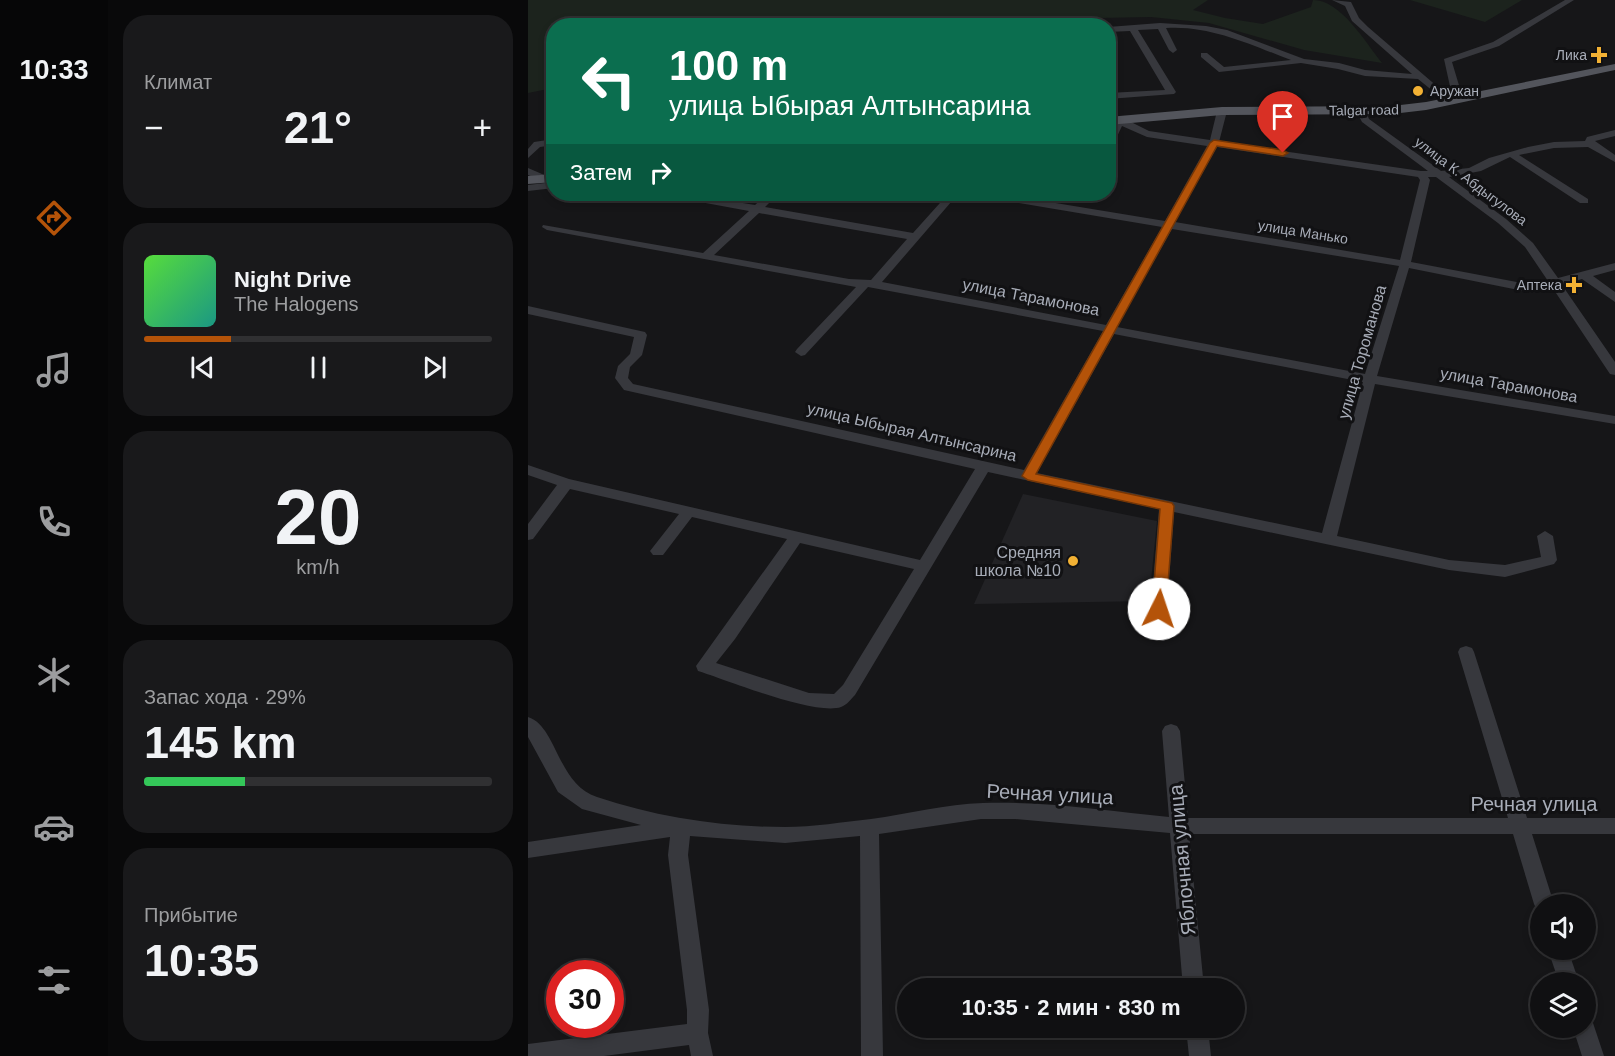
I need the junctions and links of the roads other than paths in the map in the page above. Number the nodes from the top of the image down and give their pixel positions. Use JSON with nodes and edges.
{"nodes":[{"id":1,"x":1336,"y":0,"type":"edge"},
{"id":2,"x":1570,"y":0,"type":"edge"},
{"id":3,"x":1160,"y":25,"type":"junction"},
{"id":4,"x":1133,"y":28,"type":"junction"},
{"id":5,"x":1116,"y":29,"type":"edge"},
{"id":6,"x":1173,"y":50,"type":"dead end"},
{"id":7,"x":1204,"y":55,"type":"dead end"},
{"id":8,"x":1302,"y":61,"type":"junction"},
{"id":9,"x":1615,"y":67,"type":"edge"},
{"id":10,"x":1423,"y":77,"type":"junction"},
{"id":11,"x":1116,"y":95,"type":"edge"},
{"id":12,"x":1448,"y":99,"type":"junction"},
{"id":13,"x":1222,"y":111,"type":"junction"},
{"id":14,"x":1362,"y":112,"type":"junction"},
{"id":15,"x":1116,"y":121,"type":"edge"},
{"id":16,"x":1116,"y":122,"type":"edge"},
{"id":17,"x":1615,"y":134,"type":"edge"},
{"id":18,"x":546,"y":143,"type":"edge"},
{"id":19,"x":1214,"y":143,"type":"junction"},
{"id":20,"x":1590,"y":144,"type":"junction"},
{"id":21,"x":528,"y":154,"type":"edge"},
{"id":22,"x":1513,"y":155,"type":"junction"},
{"id":23,"x":1615,"y":159,"type":"edge"},
{"id":24,"x":528,"y":171,"type":"edge"},
{"id":25,"x":1420,"y":174,"type":"junction"},
{"id":26,"x":1438,"y":174,"type":"junction"},
{"id":27,"x":546,"y":179,"type":"edge"},
{"id":28,"x":528,"y":180,"type":"edge"},
{"id":29,"x":546,"y":181,"type":"edge"},
{"id":30,"x":546,"y":182,"type":"edge"},
{"id":31,"x":528,"y":188,"type":"edge"},
{"id":32,"x":716,"y":201,"type":"edge"},
{"id":33,"x":766,"y":201,"type":"edge"},
{"id":34,"x":947,"y":201,"type":"edge"},
{"id":35,"x":1026,"y":201,"type":"edge"},
{"id":36,"x":1584,"y":201,"type":"dead end"},
{"id":37,"x":758,"y":208,"type":"junction"},
{"id":38,"x":1170,"y":225,"type":"junction"},
{"id":39,"x":547,"y":227,"type":"dead end"},
{"id":40,"x":915,"y":237,"type":"junction"},
{"id":41,"x":705,"y":257,"type":"junction"},
{"id":42,"x":1405,"y":264,"type":"junction"},
{"id":43,"x":1615,"y":266,"type":"edge"},
{"id":44,"x":1583,"y":274,"type":"junction"},
{"id":45,"x":1554,"y":282,"type":"junction"},
{"id":46,"x":869,"y":284,"type":"junction"},
{"id":47,"x":1533,"y":289,"type":"junction"},
{"id":48,"x":1615,"y":298,"type":"edge"},
{"id":49,"x":1566,"y":300,"type":"junction"},
{"id":50,"x":528,"y":310,"type":"edge"},
{"id":51,"x":1111,"y":329,"type":"junction"},
{"id":52,"x":801,"y":352,"type":"dead end"},
{"id":53,"x":1615,"y":371,"type":"edge"},
{"id":54,"x":1370,"y":378,"type":"junction"},
{"id":55,"x":1615,"y":420,"type":"edge"},
{"id":56,"x":984,"y":466,"type":"junction"},
{"id":57,"x":528,"y":470,"type":"edge"},
{"id":58,"x":1028,"y":476,"type":"junction"},
{"id":59,"x":566,"y":483,"type":"junction"},
{"id":60,"x":1167,"y":506,"type":"junction"},
{"id":61,"x":689,"y":511,"type":"junction"},
{"id":62,"x":528,"y":535,"type":"edge"},
{"id":63,"x":797,"y":536,"type":"junction"},
{"id":64,"x":1545,"y":536,"type":"dead end"},
{"id":65,"x":1328,"y":540,"type":"junction"},
{"id":66,"x":658,"y":551,"type":"dead end"},
{"id":67,"x":924,"y":566,"type":"junction"},
{"id":68,"x":1159,"y":609,"type":"dead end"},
{"id":69,"x":1466,"y":652,"type":"dead end"},
{"id":70,"x":528,"y":724,"type":"edge"},
{"id":71,"x":1171,"y":731,"type":"dead end"},
{"id":72,"x":1178,"y":826,"type":"junction"},
{"id":73,"x":1519,"y":826,"type":"junction"},
{"id":74,"x":1615,"y":826,"type":"edge"},
{"id":75,"x":681,"y":827,"type":"junction"},
{"id":76,"x":869,"y":827,"type":"junction"},
{"id":77,"x":528,"y":850,"type":"edge"},
{"id":78,"x":1541,"y":894,"type":"edge"},
{"id":79,"x":1192,"y":978,"type":"edge"},
{"id":80,"x":697,"y":1033,"type":"junction"},
{"id":81,"x":1198,"y":1038,"type":"edge"},
{"id":82,"x":1587,"y":1038,"type":"edge"},
{"id":83,"x":528,"y":1055,"type":"edge"},
{"id":84,"x":702,"y":1056,"type":"edge"},
{"id":85,"x":872,"y":1056,"type":"edge"},
{"id":86,"x":1200,"y":1056,"type":"edge"},
{"id":87,"x":1593,"y":1056,"type":"edge"}],
"edges":[{"from":1,"to":10,"type":"street"},
{"from":2,"to":12,"type":"street"},
{"from":3,"to":4,"type":"street"},
{"from":3,"to":6,"type":"street"},
{"from":3,"to":8,"type":"street"},
{"from":4,"to":5,"type":"street"},
{"from":4,"to":11,"type":"street"},
{"from":7,"to":8,"type":"street"},
{"from":8,"to":10,"type":"street"},
{"from":9,"to":12,"type":"main road","name":"Talgar road"},
{"from":10,"to":12,"type":"street"},
{"from":12,"to":14,"type":"main road","name":"Talgar road"},
{"from":13,"to":14,"type":"main road","name":"Talgar road"},
{"from":13,"to":15,"type":"main road","name":"Talgar road"},
{"from":13,"to":19,"type":"street"},
{"from":14,"to":26,"type":"street","name":"улица К. Абдыгулова"},
{"from":16,"to":19,"type":"street"},
{"from":17,"to":20,"type":"street"},
{"from":18,"to":21,"type":"street"},
{"from":19,"to":25,"type":"street"},
{"from":19,"to":38,"type":"street"},
{"from":20,"to":22,"type":"street"},
{"from":20,"to":23,"type":"street"},
{"from":22,"to":26,"type":"street"},
{"from":22,"to":36,"type":"street"},
{"from":24,"to":27,"type":"street"},
{"from":25,"to":26,"type":"street"},
{"from":25,"to":42,"type":"street","name":"улица Тороманова"},
{"from":26,"to":45,"type":"street","name":"улица К. Абдыгулова"},
{"from":28,"to":29,"type":"main road"},
{"from":30,"to":31,"type":"street"},
{"from":32,"to":37,"type":"street"},
{"from":33,"to":37,"type":"street"},
{"from":34,"to":40,"type":"street"},
{"from":35,"to":38,"type":"street","name":"улица Манько"},
{"from":37,"to":40,"type":"street"},
{"from":37,"to":41,"type":"street"},
{"from":38,"to":42,"type":"street","name":"улица Манько"},
{"from":38,"to":51,"type":"street"},
{"from":39,"to":41,"type":"street","name":"улица Тарамонова"},
{"from":40,"to":46,"type":"street"},
{"from":41,"to":46,"type":"street","name":"улица Тарамонова"},
{"from":42,"to":47,"type":"street","name":"улица Манько"},
{"from":42,"to":54,"type":"street","name":"улица Тороманова"},
{"from":43,"to":44,"type":"street","name":"улица Манько"},
{"from":44,"to":45,"type":"street","name":"улица Манько"},
{"from":44,"to":48,"type":"street"},
{"from":45,"to":47,"type":"street","name":"улица Манько"},
{"from":45,"to":49,"type":"street","name":"улица К. Абдыгулова"},
{"from":46,"to":51,"type":"street","name":"улица Тарамонова"},
{"from":46,"to":52,"type":"street"},
{"from":47,"to":49,"type":"street"},
{"from":49,"to":53,"type":"street","name":"улица К. Абдыгулова"},
{"from":50,"to":56,"type":"street","name":"улица Ыбырая Алтынсарина"},
{"from":51,"to":54,"type":"street","name":"улица Тарамонова"},
{"from":51,"to":58,"type":"street"},
{"from":54,"to":55,"type":"street","name":"улица Тарамонова"},
{"from":54,"to":65,"type":"street","name":"улица Тороманова"},
{"from":56,"to":58,"type":"street","name":"улица Ыбырая Алтынсарина"},
{"from":56,"to":67,"type":"street"},
{"from":57,"to":59,"type":"street"},
{"from":58,"to":60,"type":"street","name":"улица Ыбырая Алтынсарина"},
{"from":59,"to":61,"type":"street"},
{"from":59,"to":62,"type":"street"},
{"from":60,"to":65,"type":"street","name":"улица Ыбырая Алтынсарина"},
{"from":60,"to":68,"type":"street"},
{"from":61,"to":63,"type":"street"},
{"from":61,"to":66,"type":"street"},
{"from":63,"to":67,"type":"street"},
{"from":63,"to":67,"type":"street"},
{"from":64,"to":65,"type":"street","name":"улица Ыбырая Алтынсарина"},
{"from":69,"to":73,"type":"street"},
{"from":70,"to":75,"type":"street","name":"Речная улица"},
{"from":71,"to":72,"type":"street","name":"Яблочная улица"},
{"from":72,"to":73,"type":"street","name":"Речная улица"},
{"from":72,"to":76,"type":"street","name":"Речная улица"},
{"from":72,"to":79,"type":"street","name":"Яблочная улица"},
{"from":73,"to":74,"type":"street","name":"Речная улица"},
{"from":73,"to":78,"type":"street"},
{"from":75,"to":76,"type":"street","name":"Речная улица"},
{"from":75,"to":77,"type":"street"},
{"from":75,"to":80,"type":"street"},
{"from":76,"to":85,"type":"street"},
{"from":80,"to":83,"type":"street"},
{"from":80,"to":84,"type":"street"},
{"from":81,"to":86,"type":"street"},
{"from":82,"to":87,"type":"street"}]}
